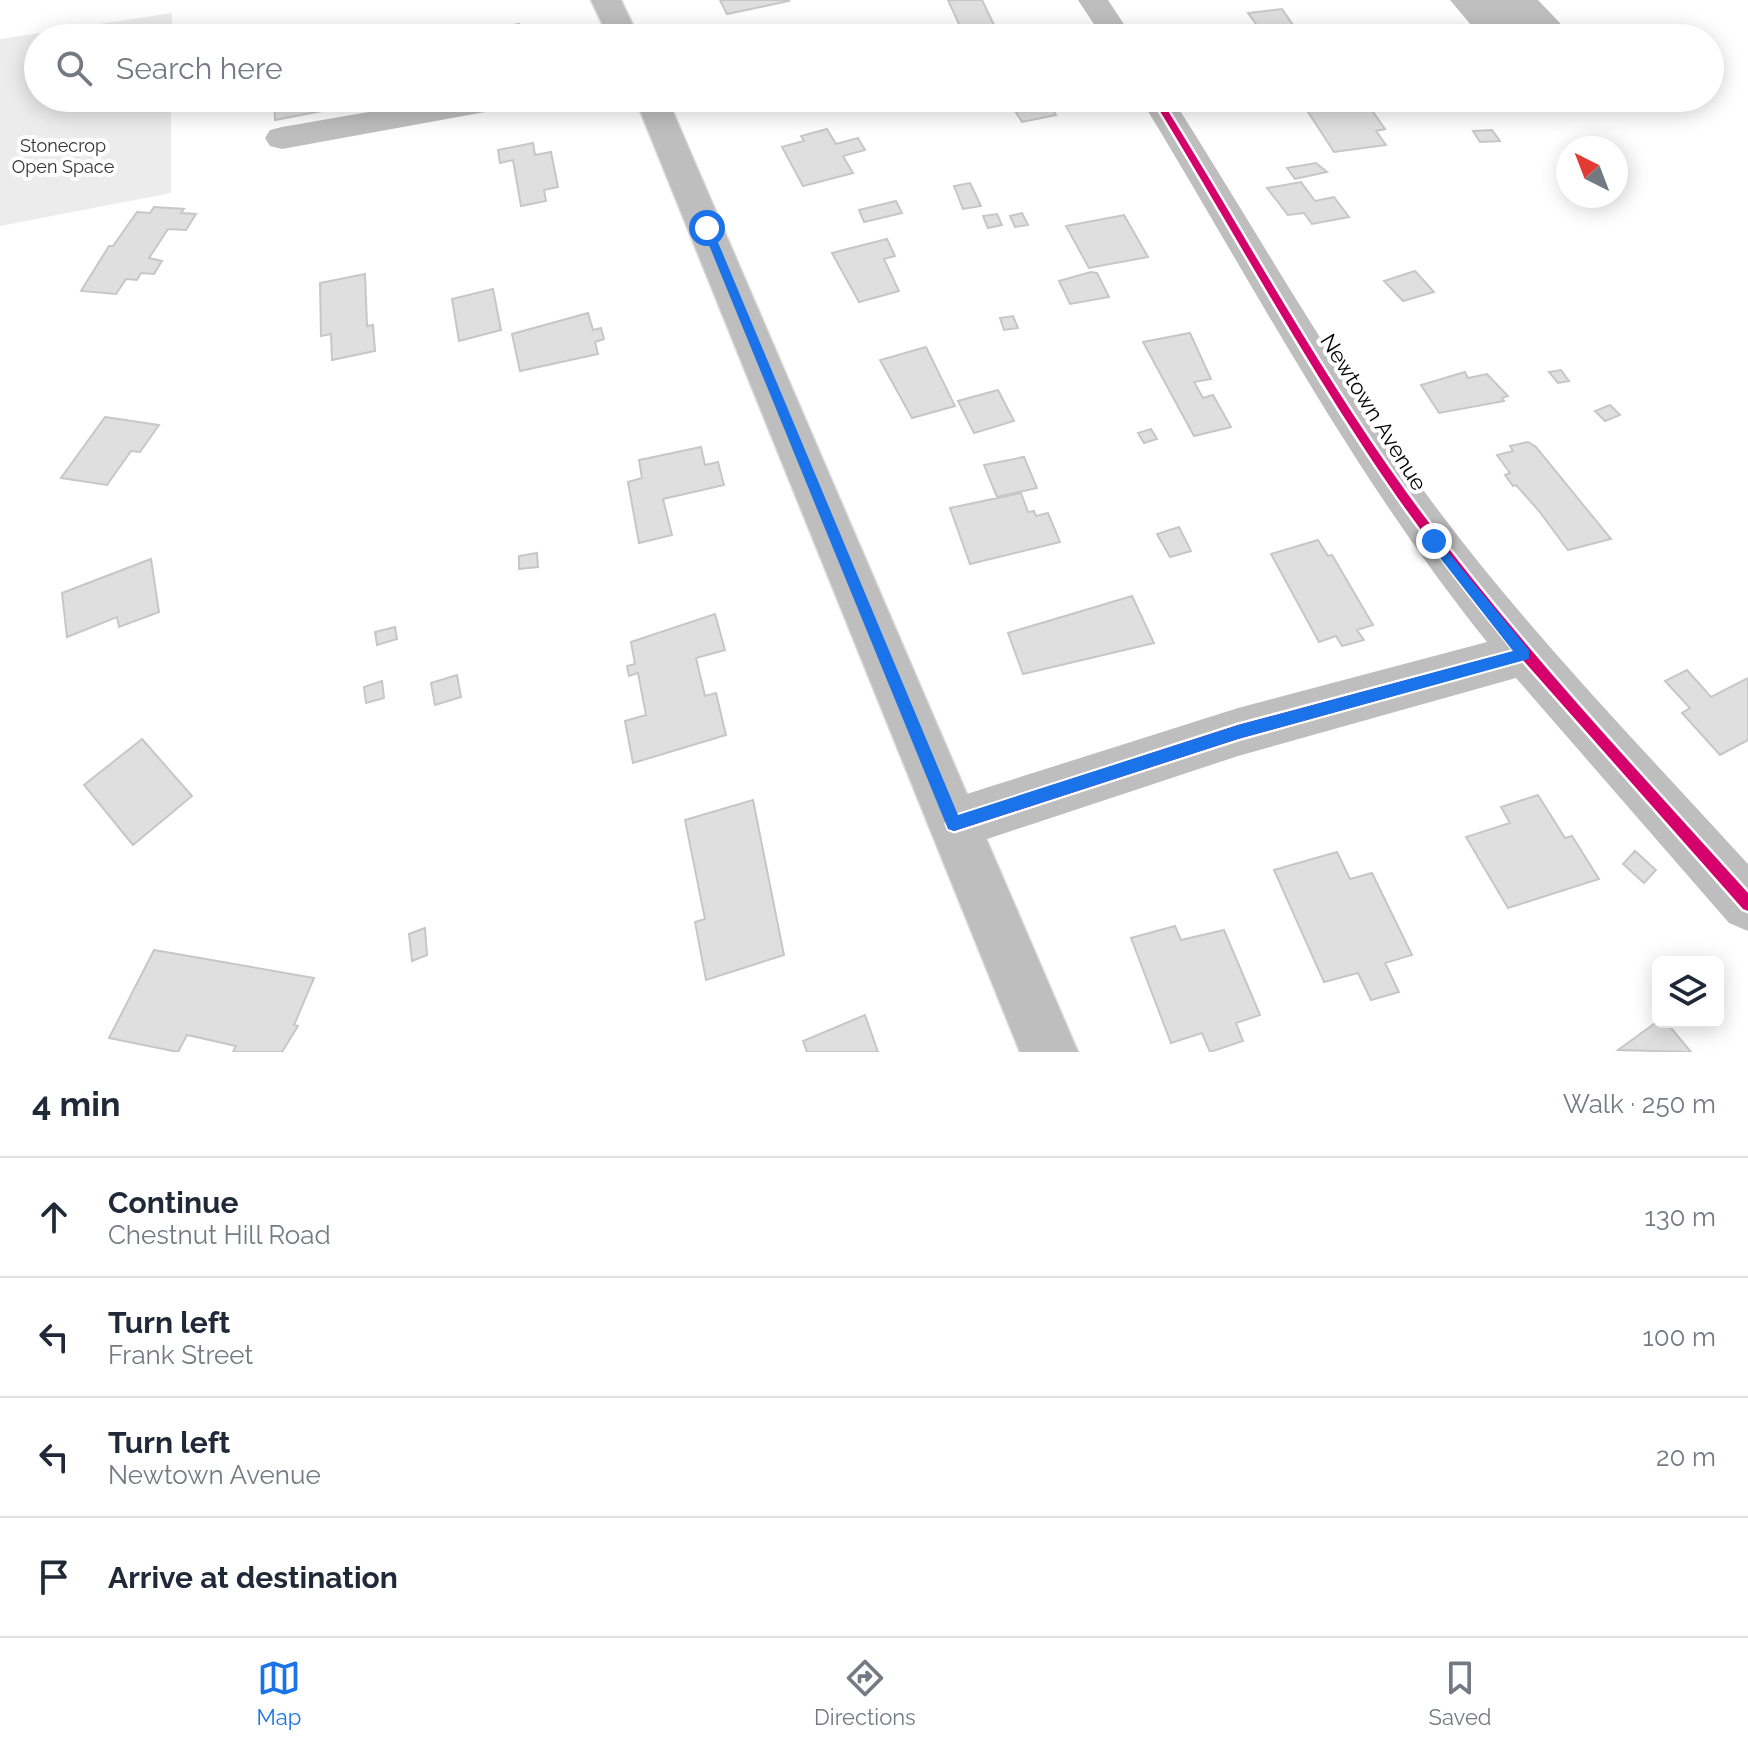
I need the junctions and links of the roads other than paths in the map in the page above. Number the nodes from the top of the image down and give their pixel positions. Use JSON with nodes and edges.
{"nodes":[{"id":1,"x":606,"y":0,"type":"edge"},
{"id":2,"x":1093,"y":0,"type":"edge"},
{"id":3,"x":617,"y":24,"type":"edge"},
{"id":4,"x":1109,"y":24,"type":"edge"},
{"id":5,"x":428,"y":112,"type":"edge"},
{"id":6,"x":657,"y":112,"type":"edge"},
{"id":7,"x":1165,"y":112,"type":"edge"},
{"id":8,"x":282,"y":138,"type":"dead end"},
{"id":9,"x":1524,"y":654,"type":"junction"},
{"id":10,"x":954,"y":824,"type":"junction"},
{"id":11,"x":1748,"y":904,"type":"edge"},
{"id":12,"x":1049,"y":1052,"type":"edge"}],
"edges":[{"from":1,"to":3,"type":"street"},
{"from":2,"to":4,"type":"street"},
{"from":5,"to":8,"type":"street"},
{"from":6,"to":10,"type":"street"},
{"from":7,"to":9,"type":"street","name":"Newtown Avenue"},
{"from":9,"to":10,"type":"street"},
{"from":9,"to":11,"type":"street","name":"Newtown Avenue"},
{"from":10,"to":12,"type":"street"}]}
